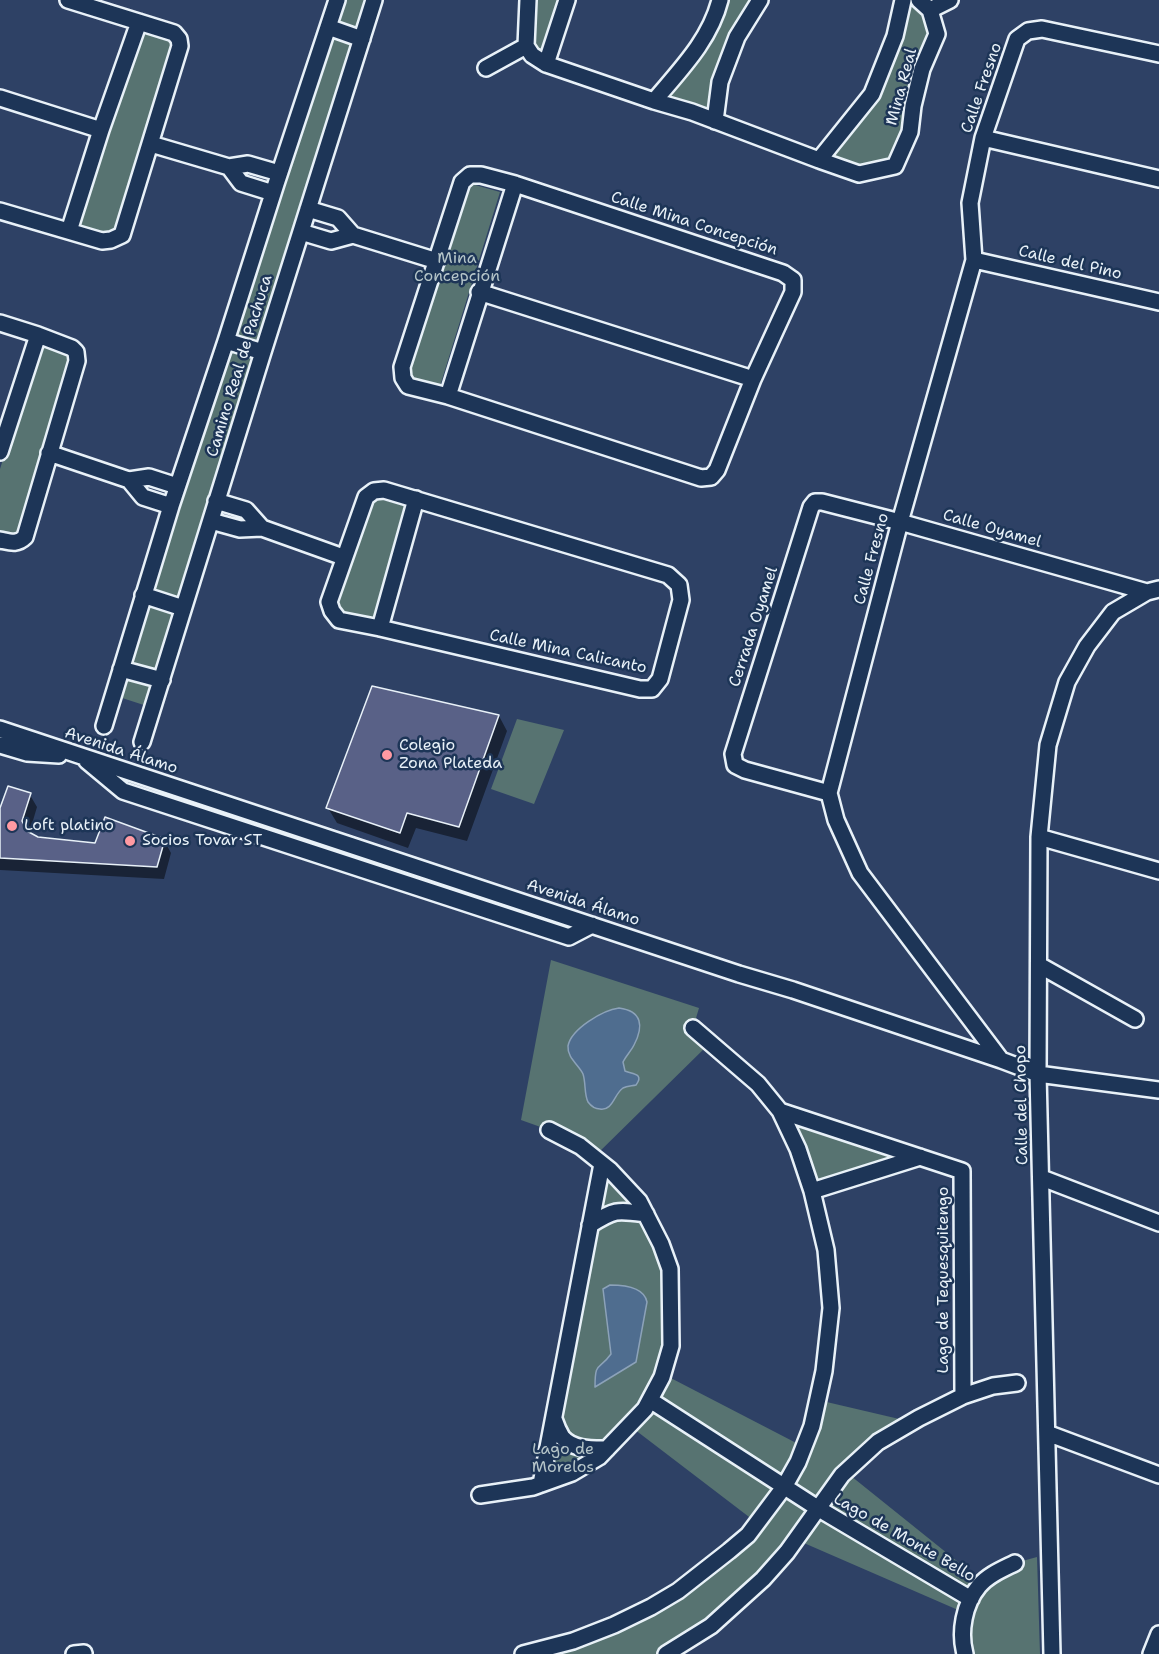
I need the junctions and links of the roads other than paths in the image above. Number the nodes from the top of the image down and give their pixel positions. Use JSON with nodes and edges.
{"nodes":[{"id":1,"x":69,"y":0,"type":"edge"},
{"id":2,"x":337,"y":0,"type":"edge"},
{"id":3,"x":374,"y":0,"type":"edge"},
{"id":4,"x":528,"y":0,"type":"edge"},
{"id":5,"x":567,"y":0,"type":"edge"},
{"id":6,"x":720,"y":0,"type":"edge"},
{"id":7,"x":760,"y":0,"type":"edge"},
{"id":8,"x":903,"y":0,"type":"edge"},
{"id":9,"x":950,"y":0,"type":"edge"},
{"id":10,"x":924,"y":5,"type":"edge"},
{"id":11,"x":139,"y":22,"type":"junction"},
{"id":12,"x":328,"y":27,"type":"junction"},
{"id":13,"x":362,"y":39,"type":"junction"},
{"id":14,"x":526,"y":46,"type":"junction"},
{"id":15,"x":1159,"y":54,"type":"edge"},
{"id":16,"x":546,"y":64,"type":"junction"},
{"id":17,"x":486,"y":68,"type":"dead end"},
{"id":18,"x":0,"y":98,"type":"edge"},
{"id":19,"x":654,"y":101,"type":"junction"},
{"id":20,"x":715,"y":121,"type":"junction"},
{"id":21,"x":101,"y":130,"type":"junction"},
{"id":22,"x":983,"y":138,"type":"junction"},
{"id":23,"x":151,"y":144,"type":"junction"},
{"id":24,"x":819,"y":160,"type":"junction"},
{"id":25,"x":229,"y":167,"type":"junction"},
{"id":26,"x":279,"y":173,"type":"junction"},
{"id":27,"x":1159,"y":179,"type":"edge"},
{"id":28,"x":515,"y":184,"type":"junction"},
{"id":29,"x":273,"y":193,"type":"junction"},
{"id":30,"x":308,"y":209,"type":"junction"},
{"id":31,"x":0,"y":211,"type":"edge"},
{"id":32,"x":69,"y":231,"type":"junction"},
{"id":33,"x":301,"y":232,"type":"junction"},
{"id":34,"x":353,"y":235,"type":"junction"},
{"id":35,"x":974,"y":260,"type":"junction"},
{"id":36,"x":437,"y":261,"type":"junction"},
{"id":37,"x":479,"y":292,"type":"junction"},
{"id":38,"x":1159,"y":302,"type":"edge"},
{"id":39,"x":0,"y":323,"type":"edge"},
{"id":40,"x":38,"y":334,"type":"junction"},
{"id":41,"x":226,"y":341,"type":"junction"},
{"id":42,"x":263,"y":352,"type":"junction"},
{"id":43,"x":753,"y":379,"type":"junction"},
{"id":44,"x":448,"y":396,"type":"junction"},
{"id":45,"x":1,"y":442,"type":"edge"},
{"id":46,"x":49,"y":453,"type":"junction"},
{"id":47,"x":129,"y":480,"type":"junction"},
{"id":48,"x":177,"y":486,"type":"junction"},
{"id":49,"x":416,"y":500,"type":"junction"},
{"id":50,"x":216,"y":501,"type":"junction"},
{"id":51,"x":815,"y":502,"type":"joint"},
{"id":52,"x":171,"y":506,"type":"junction"},
{"id":53,"x":210,"y":521,"type":"junction"},
{"id":54,"x":900,"y":522,"type":"junction"},
{"id":55,"x":262,"y":528,"type":"junction"},
{"id":56,"x":0,"y":540,"type":"edge"},
{"id":57,"x":344,"y":557,"type":"junction"},
{"id":58,"x":1153,"y":591,"type":"edge"},
{"id":59,"x":143,"y":596,"type":"junction"},
{"id":60,"x":183,"y":608,"type":"junction"},
{"id":61,"x":380,"y":628,"type":"junction"},
{"id":62,"x":121,"y":669,"type":"junction"},
{"id":63,"x":162,"y":680,"type":"junction"},
{"id":64,"x":104,"y":726,"type":"dead end"},
{"id":65,"x":0,"y":729,"type":"edge"},
{"id":66,"x":142,"y":742,"type":"dead end"},
{"id":67,"x":0,"y":745,"type":"edge"},
{"id":68,"x":80,"y":756,"type":"junction"},
{"id":69,"x":829,"y":794,"type":"junction"},
{"id":70,"x":1039,"y":837,"type":"junction"},
{"id":71,"x":1159,"y":871,"type":"edge"},
{"id":72,"x":1039,"y":965,"type":"junction"},
{"id":73,"x":1135,"y":1019,"type":"dead end"},
{"id":74,"x":693,"y":1028,"type":"dead end"},
{"id":75,"x":1001,"y":1060,"type":"junction"},
{"id":76,"x":1038,"y":1074,"type":"junction"},
{"id":77,"x":1159,"y":1090,"type":"edge"},
{"id":78,"x":780,"y":1112,"type":"junction"},
{"id":79,"x":549,"y":1130,"type":"dead end"},
{"id":80,"x":920,"y":1157,"type":"junction"},
{"id":81,"x":602,"y":1164,"type":"junction"},
{"id":82,"x":1042,"y":1178,"type":"junction"},
{"id":83,"x":812,"y":1191,"type":"junction"},
{"id":84,"x":646,"y":1214,"type":"junction"},
{"id":85,"x":1159,"y":1223,"type":"edge"},
{"id":86,"x":590,"y":1225,"type":"junction"},
{"id":87,"x":1017,"y":1383,"type":"dead end"},
{"id":88,"x":963,"y":1396,"type":"junction"},
{"id":89,"x":650,"y":1400,"type":"junction"},
{"id":90,"x":554,"y":1419,"type":"junction"},
{"id":91,"x":1047,"y":1433,"type":"junction"},
{"id":92,"x":607,"y":1449,"type":"junction"},
{"id":93,"x":1159,"y":1475,"type":"edge"},
{"id":94,"x":542,"y":1484,"type":"junction"},
{"id":95,"x":784,"y":1487,"type":"junction"},
{"id":96,"x":480,"y":1495,"type":"dead end"},
{"id":97,"x":819,"y":1509,"type":"junction"},
{"id":98,"x":1015,"y":1563,"type":"dead end"},
{"id":99,"x":971,"y":1599,"type":"junction"},
{"id":100,"x":1159,"y":1634,"type":"edge"},
{"id":101,"x":524,"y":1654,"type":"edge"},
{"id":102,"x":666,"y":1654,"type":"edge"},
{"id":103,"x":964,"y":1654,"type":"edge"},
{"id":104,"x":1052,"y":1654,"type":"edge"},
{"id":105,"x":1151,"y":1654,"type":"edge"}],
"edges":[{"from":1,"to":11,"type":"street"},
{"from":2,"to":12,"type":"street","name":"Camino Real de Pachuca"},
{"from":3,"to":13,"type":"street","name":"Camino Real de Pachuca"},
{"from":4,"to":14,"type":"street"},
{"from":5,"to":16,"type":"street"},
{"from":6,"to":19,"type":"street"},
{"from":7,"to":20,"type":"street"},
{"from":8,"to":24,"type":"street","name":"Mina Real"},
{"from":9,"to":10,"type":"street","name":"Mina Real"},
{"from":10,"to":24,"type":"street","name":"Mina Real"},
{"from":11,"to":21,"type":"street"},
{"from":11,"to":23,"type":"street"},
{"from":12,"to":13,"type":"street"},
{"from":12,"to":26,"type":"street","name":"Camino Real de Pachuca"},
{"from":13,"to":30,"type":"street","name":"Camino Real de Pachuca"},
{"from":14,"to":16,"type":"street","name":"Mina Real"},
{"from":14,"to":17,"type":"street"},
{"from":15,"to":22,"type":"street","name":"Calle Fresno"},
{"from":16,"to":19,"type":"street","name":"Mina Real"},
{"from":18,"to":21,"type":"street"},
{"from":19,"to":20,"type":"street","name":"Mina Real"},
{"from":20,"to":24,"type":"street","name":"Mina Real"},
{"from":21,"to":32,"type":"street"},
{"from":22,"to":27,"type":"street"},
{"from":22,"to":35,"type":"street","name":"Calle Fresno"},
{"from":23,"to":25,"type":"street"},
{"from":23,"to":32,"type":"street"},
{"from":25,"to":26,"type":"street"},
{"from":25,"to":29,"type":"street"},
{"from":26,"to":29,"type":"street","name":"Camino Real de Pachuca"},
{"from":28,"to":36,"type":"street","name":"Calle Mina Concepción"},
{"from":28,"to":37,"type":"street"},
{"from":28,"to":43,"type":"street","name":"Calle Mina Concepción"},
{"from":29,"to":41,"type":"street","name":"Camino Real de Pachuca"},
{"from":30,"to":33,"type":"street","name":"Camino Real de Pachuca"},
{"from":30,"to":34,"type":"street"},
{"from":31,"to":32,"type":"street"},
{"from":33,"to":34,"type":"street"},
{"from":33,"to":42,"type":"street","name":"Camino Real de Pachuca"},
{"from":34,"to":36,"type":"street"},
{"from":35,"to":38,"type":"street","name":"Calle del Pino"},
{"from":35,"to":54,"type":"street","name":"Calle Fresno"},
{"from":36,"to":44,"type":"street","name":"Calle Mina Concepción"},
{"from":37,"to":43,"type":"street"},
{"from":37,"to":44,"type":"street"},
{"from":39,"to":40,"type":"street"},
{"from":40,"to":45,"type":"street"},
{"from":40,"to":46,"type":"street"},
{"from":41,"to":42,"type":"street"},
{"from":41,"to":48,"type":"street","name":"Camino Real de Pachuca"},
{"from":42,"to":50,"type":"street","name":"Camino Real de Pachuca"},
{"from":43,"to":44,"type":"street","name":"Calle Mina Concepción"},
{"from":46,"to":47,"type":"street"},
{"from":46,"to":56,"type":"street"},
{"from":47,"to":48,"type":"street"},
{"from":47,"to":52,"type":"street"},
{"from":48,"to":52,"type":"street","name":"Camino Real de Pachuca"},
{"from":49,"to":57,"type":"street","name":"Calle Mina Calicanto"},
{"from":49,"to":61,"type":"street"},
{"from":49,"to":61,"type":"street","name":"Calle Mina Calicanto"},
{"from":50,"to":53,"type":"street","name":"Camino Real de Pachuca"},
{"from":50,"to":55,"type":"street"},
{"from":51,"to":54,"type":"street","name":"Calle Oyamel"},
{"from":51,"to":69,"type":"street","name":"Cerrada Oyamel"},
{"from":52,"to":59,"type":"street","name":"Camino Real de Pachuca"},
{"from":53,"to":55,"type":"street"},
{"from":53,"to":60,"type":"street","name":"Camino Real de Pachuca"},
{"from":54,"to":58,"type":"street","name":"Calle Oyamel"},
{"from":54,"to":69,"type":"street","name":"Calle Fresno"},
{"from":55,"to":57,"type":"street"},
{"from":57,"to":61,"type":"street","name":"Calle Mina Calicanto"},
{"from":58,"to":70,"type":"street","name":"Calle del Chopo"},
{"from":59,"to":60,"type":"street"},
{"from":59,"to":62,"type":"street","name":"Camino Real de Pachuca"},
{"from":60,"to":63,"type":"street","name":"Camino Real de Pachuca"},
{"from":62,"to":63,"type":"street"},
{"from":62,"to":64,"type":"street","name":"Camino Real de Pachuca"},
{"from":63,"to":66,"type":"street","name":"Camino Real de Pachuca"},
{"from":65,"to":68,"type":"street","name":"Avenida Álamo"},
{"from":67,"to":68,"type":"street"},
{"from":68,"to":75,"type":"street","name":"Avenida Álamo"},
{"from":69,"to":75,"type":"street"},
{"from":70,"to":71,"type":"street"},
{"from":70,"to":72,"type":"street","name":"Calle del Chopo"},
{"from":72,"to":73,"type":"street"},
{"from":72,"to":76,"type":"street","name":"Calle del Chopo"},
{"from":74,"to":78,"type":"street"},
{"from":75,"to":76,"type":"street","name":"Avenida Álamo"},
{"from":76,"to":77,"type":"street","name":"Avenida Álamo"},
{"from":76,"to":82,"type":"street","name":"Calle del Chopo"},
{"from":78,"to":80,"type":"street","name":"Lago de Tequesquitengo"},
{"from":78,"to":83,"type":"street"},
{"from":79,"to":81,"type":"street"},
{"from":80,"to":83,"type":"street"},
{"from":80,"to":88,"type":"street","name":"Lago de Tequesquitengo"},
{"from":81,"to":84,"type":"street"},
{"from":81,"to":86,"type":"street"},
{"from":82,"to":85,"type":"street"},
{"from":82,"to":91,"type":"street","name":"Calle del Chopo"},
{"from":83,"to":95,"type":"street"},
{"from":84,"to":86,"type":"street"},
{"from":84,"to":89,"type":"street"},
{"from":86,"to":90,"type":"street"},
{"from":87,"to":88,"type":"street","name":"Lago de Tequesquitengo"},
{"from":88,"to":97,"type":"street","name":"Lago de Tequesquitengo"},
{"from":89,"to":92,"type":"street"},
{"from":89,"to":95,"type":"street"},
{"from":90,"to":92,"type":"street"},
{"from":90,"to":94,"type":"street"},
{"from":91,"to":93,"type":"street"},
{"from":91,"to":104,"type":"street","name":"Calle del Chopo"},
{"from":92,"to":94,"type":"street"},
{"from":94,"to":96,"type":"street"},
{"from":95,"to":97,"type":"street","name":"Lago de Monte Bello"},
{"from":95,"to":101,"type":"street"},
{"from":97,"to":99,"type":"street","name":"Lago de Monte Bello"},
{"from":97,"to":102,"type":"street","name":"Lago de Tequesquitengo"},
{"from":98,"to":99,"type":"street","name":"Lago de Monte Bello"},
{"from":99,"to":103,"type":"street","name":"Lago de Monte Bello"},
{"from":100,"to":105,"type":"street"}]}
